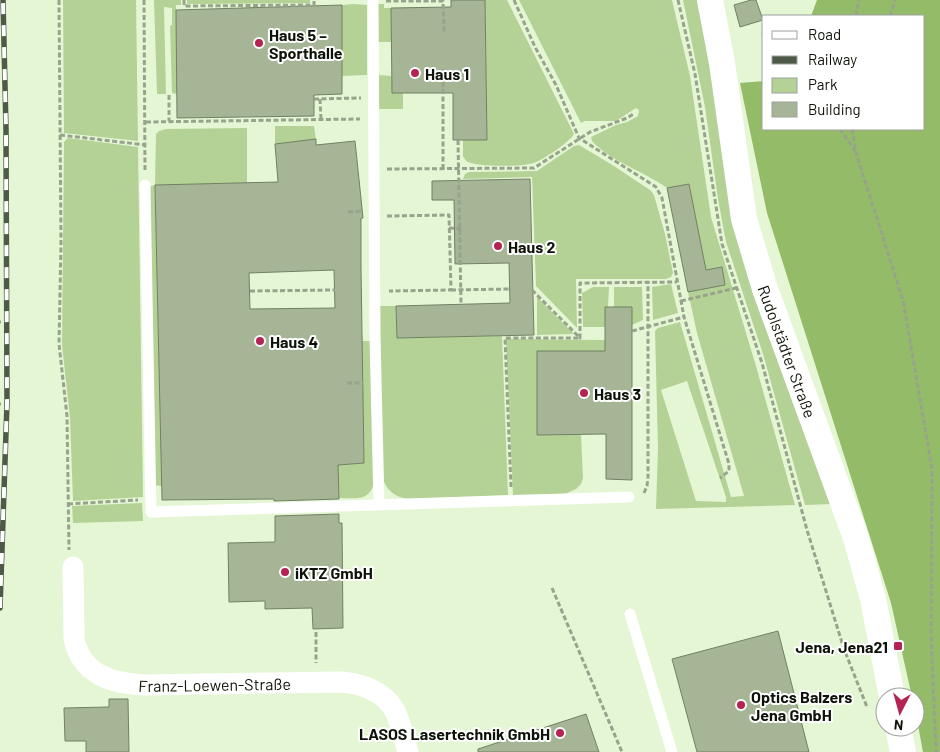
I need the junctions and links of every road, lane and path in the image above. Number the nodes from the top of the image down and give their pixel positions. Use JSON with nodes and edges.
{"nodes":[{"id":1,"x":59,"y":0,"type":"edge"},
{"id":2,"x":144,"y":0,"type":"edge"},
{"id":3,"x":184,"y":0,"type":"edge"},
{"id":4,"x":314,"y":0,"type":"edge"},
{"id":5,"x":373,"y":0,"type":"edge"},
{"id":6,"x":514,"y":0,"type":"edge"},
{"id":7,"x":678,"y":0,"type":"edge"},
{"id":8,"x":710,"y":0,"type":"edge"},
{"id":9,"x":859,"y":0,"type":"edge"},
{"id":10,"x":895,"y":0,"type":"edge"},
{"id":11,"x":856,"y":15,"type":"edge"},
{"id":12,"x":890,"y":15,"type":"edge"},
{"id":13,"x":444,"y":32,"type":"dead end"},
{"id":14,"x":443,"y":69,"type":"dead end"},
{"id":15,"x":169,"y":95,"type":"dead end"},
{"id":16,"x":373,"y":98,"type":"junction"},
{"id":17,"x":314,"y":99,"type":"dead end"},
{"id":18,"x":320,"y":99,"type":"junction"},
{"id":19,"x":634,"y":112,"type":"dead end"},
{"id":20,"x":373,"y":118,"type":"junction"},
{"id":21,"x":321,"y":119,"type":"junction"},
{"id":22,"x":169,"y":121,"type":"junction"},
{"id":23,"x":146,"y":122,"type":"junction"},
{"id":24,"x":841,"y":130,"type":"edge"},
{"id":25,"x":852,"y":130,"type":"edge"},
{"id":26,"x":60,"y":135,"type":"junction"},
{"id":27,"x":579,"y":138,"type":"junction"},
{"id":28,"x":458,"y":140,"type":"dead end"},
{"id":29,"x":146,"y":144,"type":"junction"},
{"id":30,"x":856,"y":153,"type":"junction"},
{"id":31,"x":374,"y":169,"type":"junction"},
{"id":32,"x":443,"y":169,"type":"junction"},
{"id":33,"x":459,"y":169,"type":"junction"},
{"id":34,"x":145,"y":185,"type":"joint"},
{"id":35,"x":374,"y":216,"type":"junction"},
{"id":36,"x":449,"y":228,"type":"junction"},
{"id":37,"x":462,"y":229,"type":"junction"},
{"id":38,"x":648,"y":282,"type":"junction"},
{"id":39,"x":677,"y":282,"type":"junction"},
{"id":40,"x":736,"y":288,"type":"junction"},
{"id":41,"x":510,"y":289,"type":"dead end"},
{"id":42,"x":335,"y":290,"type":"dead end"},
{"id":43,"x":451,"y":290,"type":"junction"},
{"id":44,"x":461,"y":290,"type":"junction"},
{"id":45,"x":532,"y":290,"type":"dead end"},
{"id":46,"x":250,"y":291,"type":"dead end"},
{"id":47,"x":374,"y":291,"type":"junction"},
{"id":48,"x":681,"y":301,"type":"junction"},
{"id":49,"x":461,"y":304,"type":"dead end"},
{"id":50,"x":684,"y":317,"type":"junction"},
{"id":51,"x":648,"y":326,"type":"junction"},
{"id":52,"x":632,"y":331,"type":"dead end"},
{"id":53,"x":580,"y":338,"type":"junction"},
{"id":54,"x":720,"y":478,"type":"dead end"},
{"id":55,"x":629,"y":497,"type":"joint"},
{"id":56,"x":151,"y":499,"type":"junction"},
{"id":57,"x":512,"y":500,"type":"junction"},
{"id":58,"x":68,"y":504,"type":"junction"},
{"id":59,"x":379,"y":504,"type":"junction"},
{"id":60,"x":74,"y":566,"type":"joint"},
{"id":61,"x":552,"y":588,"type":"dead end"},
{"id":62,"x":630,"y":614,"type":"dead end"},
{"id":63,"x":316,"y":632,"type":"dead end"},
{"id":64,"x":316,"y":655,"type":"dead end"},
{"id":65,"x":890,"y":687,"type":"edge"},
{"id":66,"x":867,"y":707,"type":"dead end"},
{"id":67,"x":900,"y":737,"type":"edge"},
{"id":68,"x":408,"y":752,"type":"edge"},
{"id":69,"x":622,"y":752,"type":"edge"},
{"id":70,"x":672,"y":752,"type":"edge"},
{"id":71,"x":903,"y":752,"type":"edge"},
{"id":72,"x":936,"y":752,"type":"edge"}],
"edges":[{"from":1,"to":26,"type":"path"},
{"from":2,"to":23,"type":"path"},
{"from":3,"to":4,"type":"path"},
{"from":5,"to":13,"type":"path"},
{"from":5,"to":16,"type":"lane"},
{"from":6,"to":27,"type":"path"},
{"from":7,"to":40,"type":"path"},
{"from":8,"to":65,"type":"street","name":"Rudolstädter Straße"},
{"from":9,"to":11,"type":"path"},
{"from":10,"to":12,"type":"path"},
{"from":14,"to":32,"type":"path"},
{"from":15,"to":22,"type":"path"},
{"from":16,"to":18,"type":"path"},
{"from":16,"to":20,"type":"lane"},
{"from":17,"to":18,"type":"path"},
{"from":18,"to":21,"type":"path"},
{"from":19,"to":27,"type":"path"},
{"from":20,"to":21,"type":"path"},
{"from":20,"to":31,"type":"lane"},
{"from":21,"to":22,"type":"path"},
{"from":22,"to":23,"type":"path"},
{"from":23,"to":29,"type":"path"},
{"from":24,"to":30,"type":"path"},
{"from":25,"to":30,"type":"path"},
{"from":26,"to":29,"type":"path"},
{"from":26,"to":58,"type":"path"},
{"from":27,"to":33,"type":"path"},
{"from":27,"to":39,"type":"path"},
{"from":28,"to":33,"type":"path"},
{"from":29,"to":34,"type":"path"},
{"from":30,"to":72,"type":"path"},
{"from":31,"to":32,"type":"path"},
{"from":31,"to":35,"type":"lane"},
{"from":32,"to":33,"type":"path"},
{"from":33,"to":37,"type":"path"},
{"from":34,"to":56,"type":"lane"},
{"from":35,"to":36,"type":"path"},
{"from":35,"to":47,"type":"lane"},
{"from":36,"to":37,"type":"path"},
{"from":36,"to":43,"type":"path"},
{"from":37,"to":44,"type":"path"},
{"from":38,"to":39,"type":"path"},
{"from":38,"to":51,"type":"path"},
{"from":38,"to":53,"type":"path"},
{"from":39,"to":48,"type":"path"},
{"from":40,"to":48,"type":"path"},
{"from":40,"to":66,"type":"path"},
{"from":41,"to":44,"type":"path"},
{"from":42,"to":46,"type":"path"},
{"from":43,"to":44,"type":"path"},
{"from":43,"to":47,"type":"path"},
{"from":44,"to":49,"type":"path"},
{"from":45,"to":53,"type":"path"},
{"from":47,"to":59,"type":"lane"},
{"from":48,"to":50,"type":"path"},
{"from":50,"to":51,"type":"path"},
{"from":50,"to":54,"type":"path"},
{"from":51,"to":52,"type":"path"},
{"from":51,"to":55,"type":"path"},
{"from":53,"to":57,"type":"path"},
{"from":55,"to":57,"type":"lane"},
{"from":56,"to":58,"type":"path"},
{"from":56,"to":59,"type":"lane"},
{"from":57,"to":59,"type":"lane"},
{"from":58,"to":60,"type":"path"},
{"from":60,"to":68,"type":"street","name":"Franz-Loewen-Straße"},
{"from":61,"to":69,"type":"path"},
{"from":62,"to":70,"type":"lane"},
{"from":63,"to":64,"type":"path"},
{"from":67,"to":71,"type":"street"}]}
